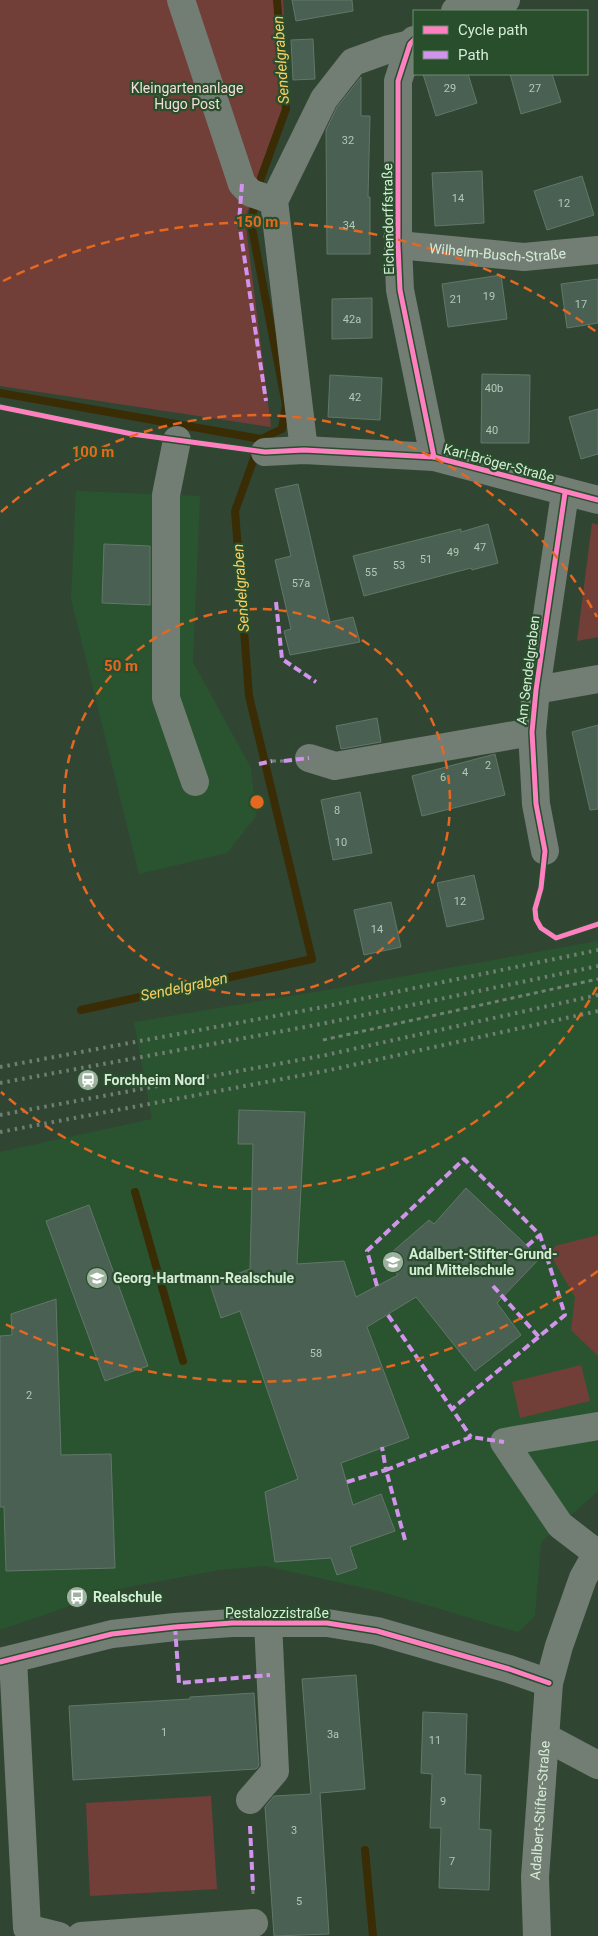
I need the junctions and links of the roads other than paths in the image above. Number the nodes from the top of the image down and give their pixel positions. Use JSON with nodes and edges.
{"nodes":[{"id":1,"x":181,"y":0,"type":"edge"},
{"id":2,"x":506,"y":0,"type":"edge"},
{"id":3,"x":461,"y":10,"type":"edge"},
{"id":4,"x":412,"y":42,"type":"edge"},
{"id":5,"x":263,"y":197,"type":"junction"},
{"id":6,"x":398,"y":244,"type":"junction"},
{"id":7,"x":598,"y":250,"type":"edge"},
{"id":8,"x":177,"y":440,"type":"dead end"},
{"id":9,"x":304,"y":450,"type":"junction"},
{"id":10,"x":265,"y":452,"type":"dead end"},
{"id":11,"x":434,"y":457,"type":"junction"},
{"id":12,"x":565,"y":493,"type":"junction"},
{"id":13,"x":598,"y":500,"type":"edge"},
{"id":14,"x":598,"y":679,"type":"edge"},
{"id":15,"x":536,"y":690,"type":"junction"},
{"id":16,"x":532,"y":732,"type":"junction"},
{"id":17,"x":297,"y":759,"type":"road end"},
{"id":18,"x":195,"y":782,"type":"dead end"},
{"id":19,"x":544,"y":851,"type":"dead end"},
{"id":20,"x":598,"y":1426,"type":"edge"},
{"id":21,"x":597,"y":1553,"type":"edge"},
{"id":22,"x":268,"y":1622,"type":"junction"},
{"id":23,"x":7,"y":1660,"type":"edge"},
{"id":24,"x":549,"y":1683,"type":"junction"},
{"id":25,"x":544,"y":1737,"type":"junction"},
{"id":26,"x":598,"y":1765,"type":"edge"},
{"id":27,"x":250,"y":1800,"type":"dead end"},
{"id":28,"x":10,"y":1812,"type":"edge"},
{"id":29,"x":254,"y":1923,"type":"dead end"},
{"id":30,"x":59,"y":1936,"type":"edge"},
{"id":31,"x":81,"y":1936,"type":"edge"},
{"id":32,"x":536,"y":1936,"type":"edge"}],
"edges":[{"from":1,"to":5,"type":"street"},
{"from":2,"to":3,"type":"street"},
{"from":4,"to":5,"type":"street","name":"Eichendorffstraße"},
{"from":4,"to":6,"type":"street","name":"Eichendorffstraße"},
{"from":5,"to":9,"type":"street"},
{"from":6,"to":7,"type":"street","name":"Wilhelm-Busch-Straße"},
{"from":6,"to":11,"type":"street","name":"Eichendorffstraße"},
{"from":8,"to":18,"type":"street"},
{"from":9,"to":10,"type":"street","name":"Karl-Bröger-Straße"},
{"from":9,"to":11,"type":"street","name":"Karl-Bröger-Straße"},
{"from":11,"to":12,"type":"street","name":"Karl-Bröger-Straße"},
{"from":12,"to":13,"type":"street","name":"Karl-Bröger-Straße"},
{"from":12,"to":15,"type":"street","name":"Am Sendelgraben"},
{"from":14,"to":15,"type":"street"},
{"from":15,"to":16,"type":"street","name":"Am Sendelgraben"},
{"from":16,"to":17,"type":"street","name":"Am Sendelgraben"},
{"from":16,"to":19,"type":"street","name":"Am Sendelgraben"},
{"from":20,"to":21,"type":"street"},
{"from":21,"to":24,"type":"street","name":"Adalbert-Stifter-Straße"},
{"from":22,"to":23,"type":"street","name":"Pestalozzistraße"},
{"from":22,"to":24,"type":"street","name":"Pestalozzistraße"},
{"from":22,"to":27,"type":"street"},
{"from":23,"to":28,"type":"street"},
{"from":24,"to":25,"type":"street","name":"Adalbert-Stifter-Straße"},
{"from":25,"to":26,"type":"street"},
{"from":25,"to":32,"type":"street","name":"Adalbert-Stifter-Straße"},
{"from":28,"to":30,"type":"street"},
{"from":29,"to":31,"type":"street"}]}
